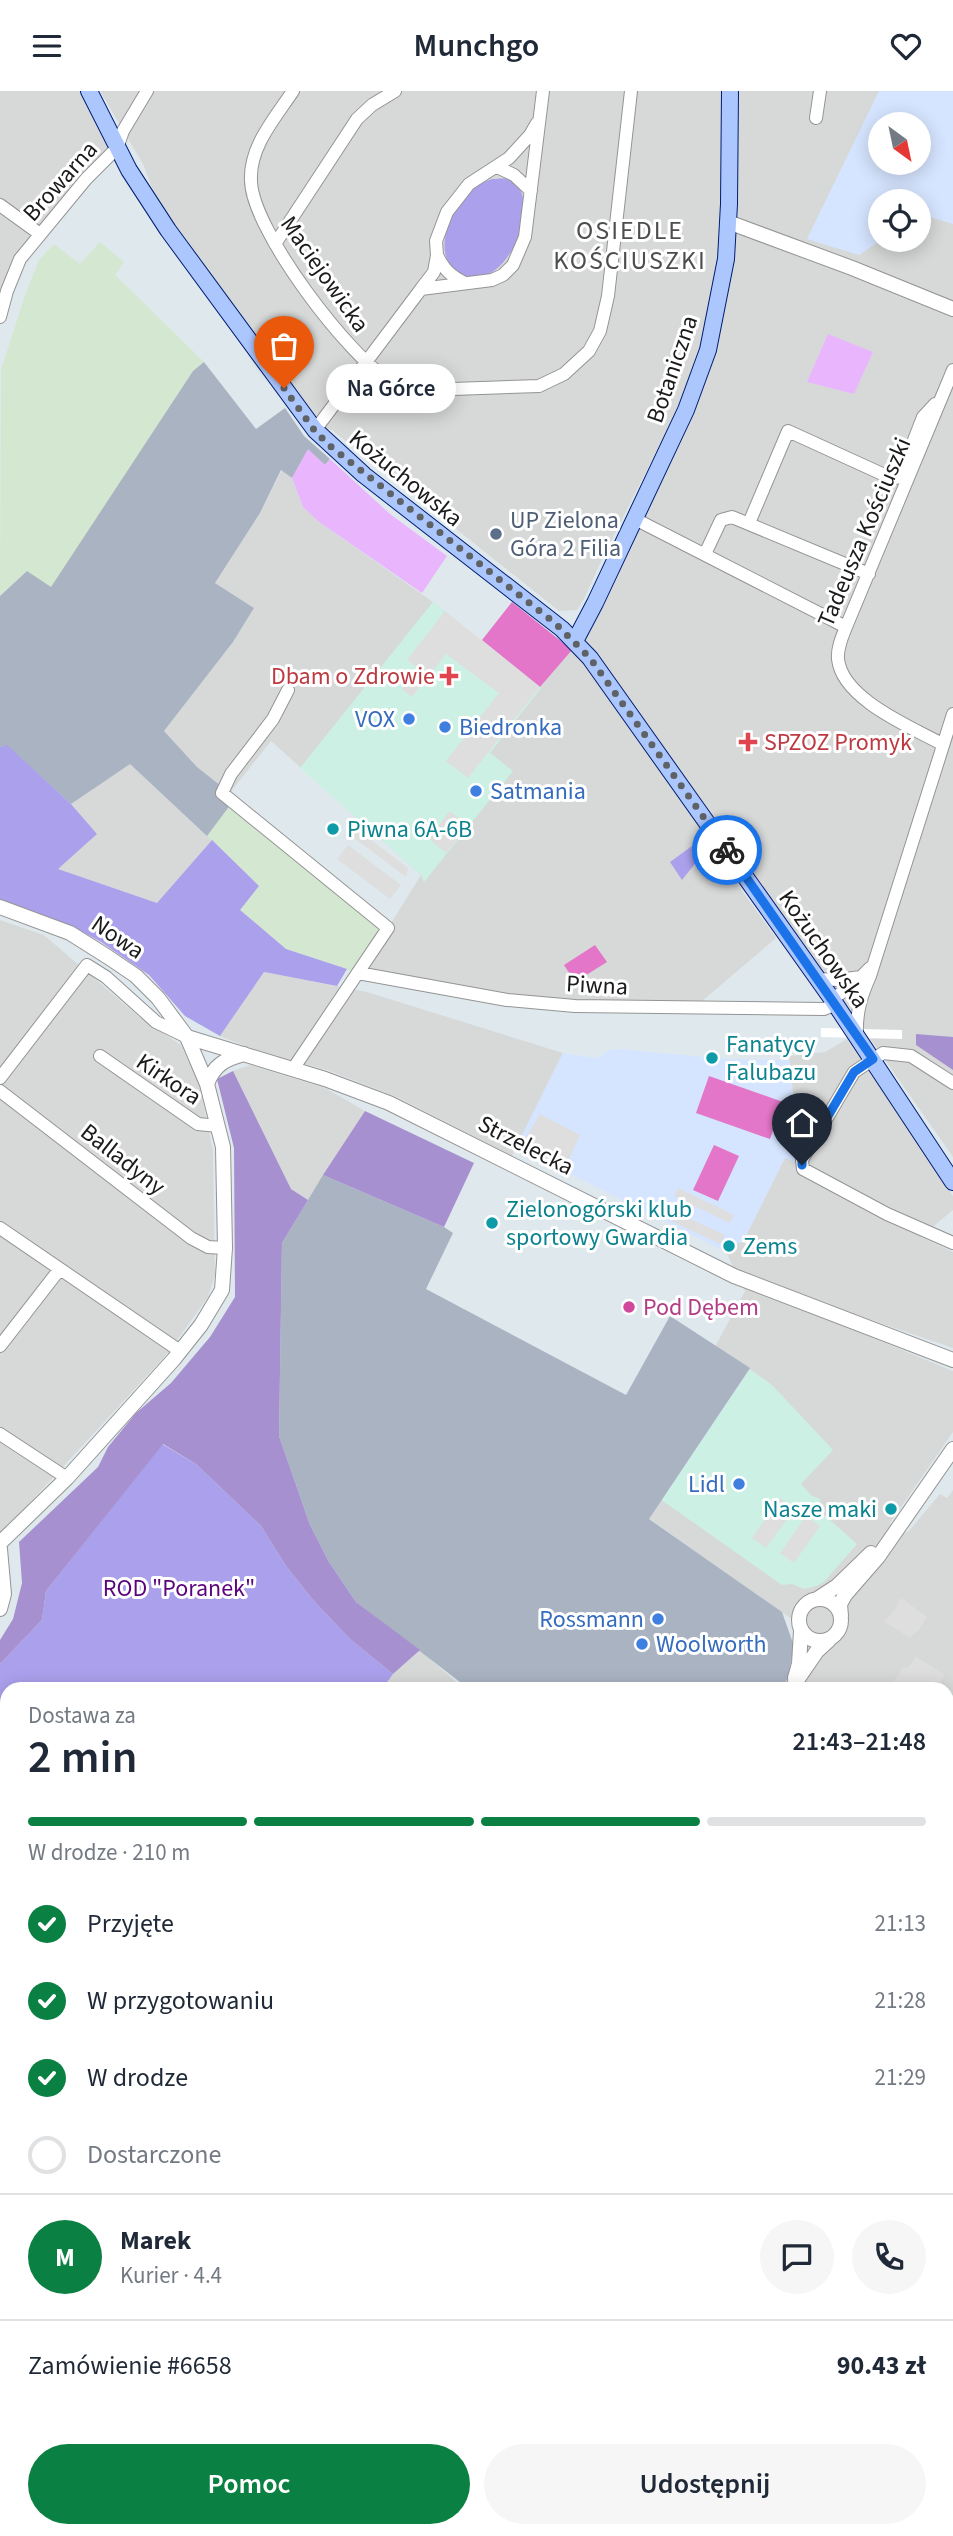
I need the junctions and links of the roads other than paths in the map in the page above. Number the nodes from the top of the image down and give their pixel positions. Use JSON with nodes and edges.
{"nodes":[{"id":1,"x":89,"y":91,"type":"edge"},
{"id":2,"x":147,"y":91,"type":"edge"},
{"id":3,"x":293,"y":91,"type":"edge"},
{"id":4,"x":395,"y":91,"type":"edge"},
{"id":5,"x":543,"y":91,"type":"edge"},
{"id":6,"x":631,"y":91,"type":"edge"},
{"id":7,"x":730,"y":91,"type":"edge"},
{"id":8,"x":820,"y":91,"type":"edge"},
{"id":9,"x":816,"y":118,"type":"dead end"},
{"id":10,"x":539,"y":120,"type":"junction"},
{"id":11,"x":117,"y":148,"type":"junction"},
{"id":12,"x":496,"y":167,"type":"junction"},
{"id":13,"x":531,"y":191,"type":"junction"},
{"id":14,"x":0,"y":205,"type":"edge"},
{"id":15,"x":728,"y":222,"type":"junction"},
{"id":16,"x":40,"y":234,"type":"junction"},
{"id":17,"x":275,"y":244,"type":"junction"},
{"id":18,"x":437,"y":255,"type":"junction"},
{"id":19,"x":466,"y":284,"type":"junction"},
{"id":20,"x":3,"y":289,"type":"edge"},
{"id":21,"x":421,"y":289,"type":"junction"},
{"id":22,"x":953,"y":309,"type":"edge"},
{"id":23,"x":0,"y":317,"type":"edge"},
{"id":24,"x":366,"y":362,"type":"junction"},
{"id":25,"x":953,"y":370,"type":"edge"},
{"id":26,"x":944,"y":393,"type":"junction"},
{"id":27,"x":315,"y":431,"type":"junction"},
{"id":28,"x":635,"y":519,"type":"junction"},
{"id":29,"x":749,"y":523,"type":"junction"},
{"id":30,"x":705,"y":554,"type":"junction"},
{"id":31,"x":869,"y":575,"type":"junction"},
{"id":32,"x":593,"y":608,"type":"junction"},
{"id":33,"x":556,"y":624,"type":"junction"},
{"id":34,"x":846,"y":627,"type":"junction"},
{"id":35,"x":575,"y":641,"type":"junction"},
{"id":36,"x":288,"y":690,"type":"dead end"},
{"id":37,"x":953,"y":714,"type":"edge"},
{"id":38,"x":942,"y":744,"type":"junction"},
{"id":39,"x":0,"y":907,"type":"edge"},
{"id":40,"x":873,"y":965,"type":"junction"},
{"id":41,"x":358,"y":973,"type":"junction"},
{"id":42,"x":862,"y":977,"type":"junction"},
{"id":43,"x":818,"y":979,"type":"junction"},
{"id":44,"x":863,"y":992,"type":"junction"},
{"id":45,"x":836,"y":1004,"type":"junction"},
{"id":46,"x":857,"y":1035,"type":"junction"},
{"id":47,"x":187,"y":1037,"type":"junction"},
{"id":48,"x":245,"y":1054,"type":"junction"},
{"id":49,"x":100,"y":1056,"type":"dead end"},
{"id":50,"x":873,"y":1059,"type":"junction"},
{"id":51,"x":293,"y":1069,"type":"junction"},
{"id":52,"x":0,"y":1078,"type":"edge"},
{"id":53,"x":953,"y":1083,"type":"edge"},
{"id":54,"x":207,"y":1084,"type":"junction"},
{"id":55,"x":0,"y":1091,"type":"edge"},
{"id":56,"x":218,"y":1126,"type":"junction"},
{"id":57,"x":953,"y":1182,"type":"edge"},
{"id":58,"x":0,"y":1228,"type":"edge"},
{"id":59,"x":953,"y":1243,"type":"edge"},
{"id":60,"x":225,"y":1248,"type":"junction"},
{"id":61,"x":59,"y":1270,"type":"junction"},
{"id":62,"x":0,"y":1346,"type":"edge"},
{"id":63,"x":180,"y":1351,"type":"junction"},
{"id":64,"x":953,"y":1360,"type":"edge"},
{"id":65,"x":0,"y":1434,"type":"edge"},
{"id":66,"x":953,"y":1449,"type":"edge"},
{"id":67,"x":67,"y":1478,"type":"junction"},
{"id":68,"x":893,"y":1534,"type":"junction"},
{"id":69,"x":0,"y":1543,"type":"edge"},
{"id":70,"x":0,"y":1549,"type":"edge"},
{"id":71,"x":1,"y":1596,"type":"edge"},
{"id":72,"x":817,"y":1599,"type":"junction"},
{"id":73,"x":841,"y":1616,"type":"junction"},
{"id":74,"x":801,"y":1631,"type":"junction"},
{"id":75,"x":829,"y":1640,"type":"junction"},
{"id":76,"x":794,"y":1682,"type":"edge"},
{"id":77,"x":795,"y":1682,"type":"edge"}],
"edges":[{"from":1,"to":11,"type":"main road","name":"Kożuchowska"},
{"from":2,"to":11,"type":"street"},
{"from":3,"to":17,"type":"street","name":"Maciejowicka"},
{"from":4,"to":17,"type":"street"},
{"from":5,"to":10,"type":"street"},
{"from":6,"to":24,"type":"street","name":"Maciejowicka"},
{"from":7,"to":15,"type":"main road","name":"Botaniczna"},
{"from":8,"to":9,"type":"street"},
{"from":10,"to":12,"type":"street"},
{"from":10,"to":13,"type":"street"},
{"from":11,"to":16,"type":"street","name":"Browarna"},
{"from":11,"to":27,"type":"main road","name":"Kożuchowska"},
{"from":12,"to":13,"type":"street"},
{"from":12,"to":18,"type":"street"},
{"from":13,"to":19,"type":"street"},
{"from":14,"to":16,"type":"street"},
{"from":15,"to":22,"type":"street"},
{"from":15,"to":28,"type":"main road","name":"Botaniczna"},
{"from":16,"to":20,"type":"street","name":"Browarna"},
{"from":17,"to":24,"type":"street","name":"Maciejowicka"},
{"from":18,"to":19,"type":"street"},
{"from":18,"to":21,"type":"street"},
{"from":19,"to":21,"type":"street"},
{"from":20,"to":23,"type":"street","name":"Browarna"},
{"from":21,"to":24,"type":"street"},
{"from":24,"to":27,"type":"street"},
{"from":25,"to":26,"type":"street","name":"Tadeusza Kościuszki"},
{"from":26,"to":29,"type":"street"},
{"from":26,"to":31,"type":"street","name":"Tadeusza Kościuszki"},
{"from":27,"to":33,"type":"main road","name":"Kożuchowska"},
{"from":28,"to":30,"type":"street"},
{"from":28,"to":32,"type":"main road","name":"Botaniczna"},
{"from":29,"to":30,"type":"street"},
{"from":29,"to":31,"type":"street"},
{"from":30,"to":34,"type":"street"},
{"from":31,"to":34,"type":"street","name":"Tadeusza Kościuszki"},
{"from":32,"to":33,"type":"main road"},
{"from":32,"to":35,"type":"main road","name":"Botaniczna"},
{"from":33,"to":35,"type":"main road","name":"Kożuchowska"},
{"from":34,"to":38,"type":"street","name":"Tadeusza Kościuszki"},
{"from":35,"to":43,"type":"main road","name":"Kożuchowska"},
{"from":36,"to":41,"type":"street"},
{"from":37,"to":38,"type":"street"},
{"from":38,"to":40,"type":"street"},
{"from":39,"to":47,"type":"street","name":"Nowa"},
{"from":40,"to":42,"type":"street"},
{"from":40,"to":44,"type":"street"},
{"from":41,"to":45,"type":"street","name":"Piwna"},
{"from":41,"to":51,"type":"street"},
{"from":42,"to":43,"type":"street"},
{"from":42,"to":45,"type":"street"},
{"from":43,"to":45,"type":"main road","name":"Kożuchowska"},
{"from":44,"to":45,"type":"street"},
{"from":44,"to":46,"type":"street"},
{"from":45,"to":46,"type":"main road","name":"Kożuchowska"},
{"from":46,"to":50,"type":"main road","name":"Kożuchowska"},
{"from":47,"to":48,"type":"street","name":"Strzelecka"},
{"from":47,"to":52,"type":"street"},
{"from":47,"to":54,"type":"street","name":"Nowa"},
{"from":48,"to":51,"type":"street","name":"Strzelecka"},
{"from":48,"to":54,"type":"street"},
{"from":49,"to":56,"type":"street","name":"Kirkora"},
{"from":50,"to":53,"type":"street"},
{"from":50,"to":57,"type":"main road","name":"Kożuchowska"},
{"from":50,"to":59,"type":"street"},
{"from":51,"to":64,"type":"street","name":"Strzelecka"},
{"from":54,"to":56,"type":"street","name":"Nowa"},
{"from":55,"to":60,"type":"street","name":"Balladyny"},
{"from":56,"to":60,"type":"street","name":"Nowa"},
{"from":58,"to":61,"type":"street"},
{"from":60,"to":63,"type":"street","name":"Nowa"},
{"from":61,"to":62,"type":"street"},
{"from":61,"to":63,"type":"street"},
{"from":63,"to":67,"type":"street","name":"Nowa"},
{"from":65,"to":67,"type":"street"},
{"from":66,"to":68,"type":"street"},
{"from":67,"to":69,"type":"street","name":"Nowa"},
{"from":68,"to":72,"type":"street"},
{"from":68,"to":73,"type":"street"},
{"from":70,"to":71,"type":"street"},
{"from":72,"to":73,"type":"street"},
{"from":72,"to":74,"type":"street"},
{"from":73,"to":75,"type":"street"},
{"from":74,"to":75,"type":"street"},
{"from":74,"to":76,"type":"street"},
{"from":75,"to":77,"type":"street"}]}
